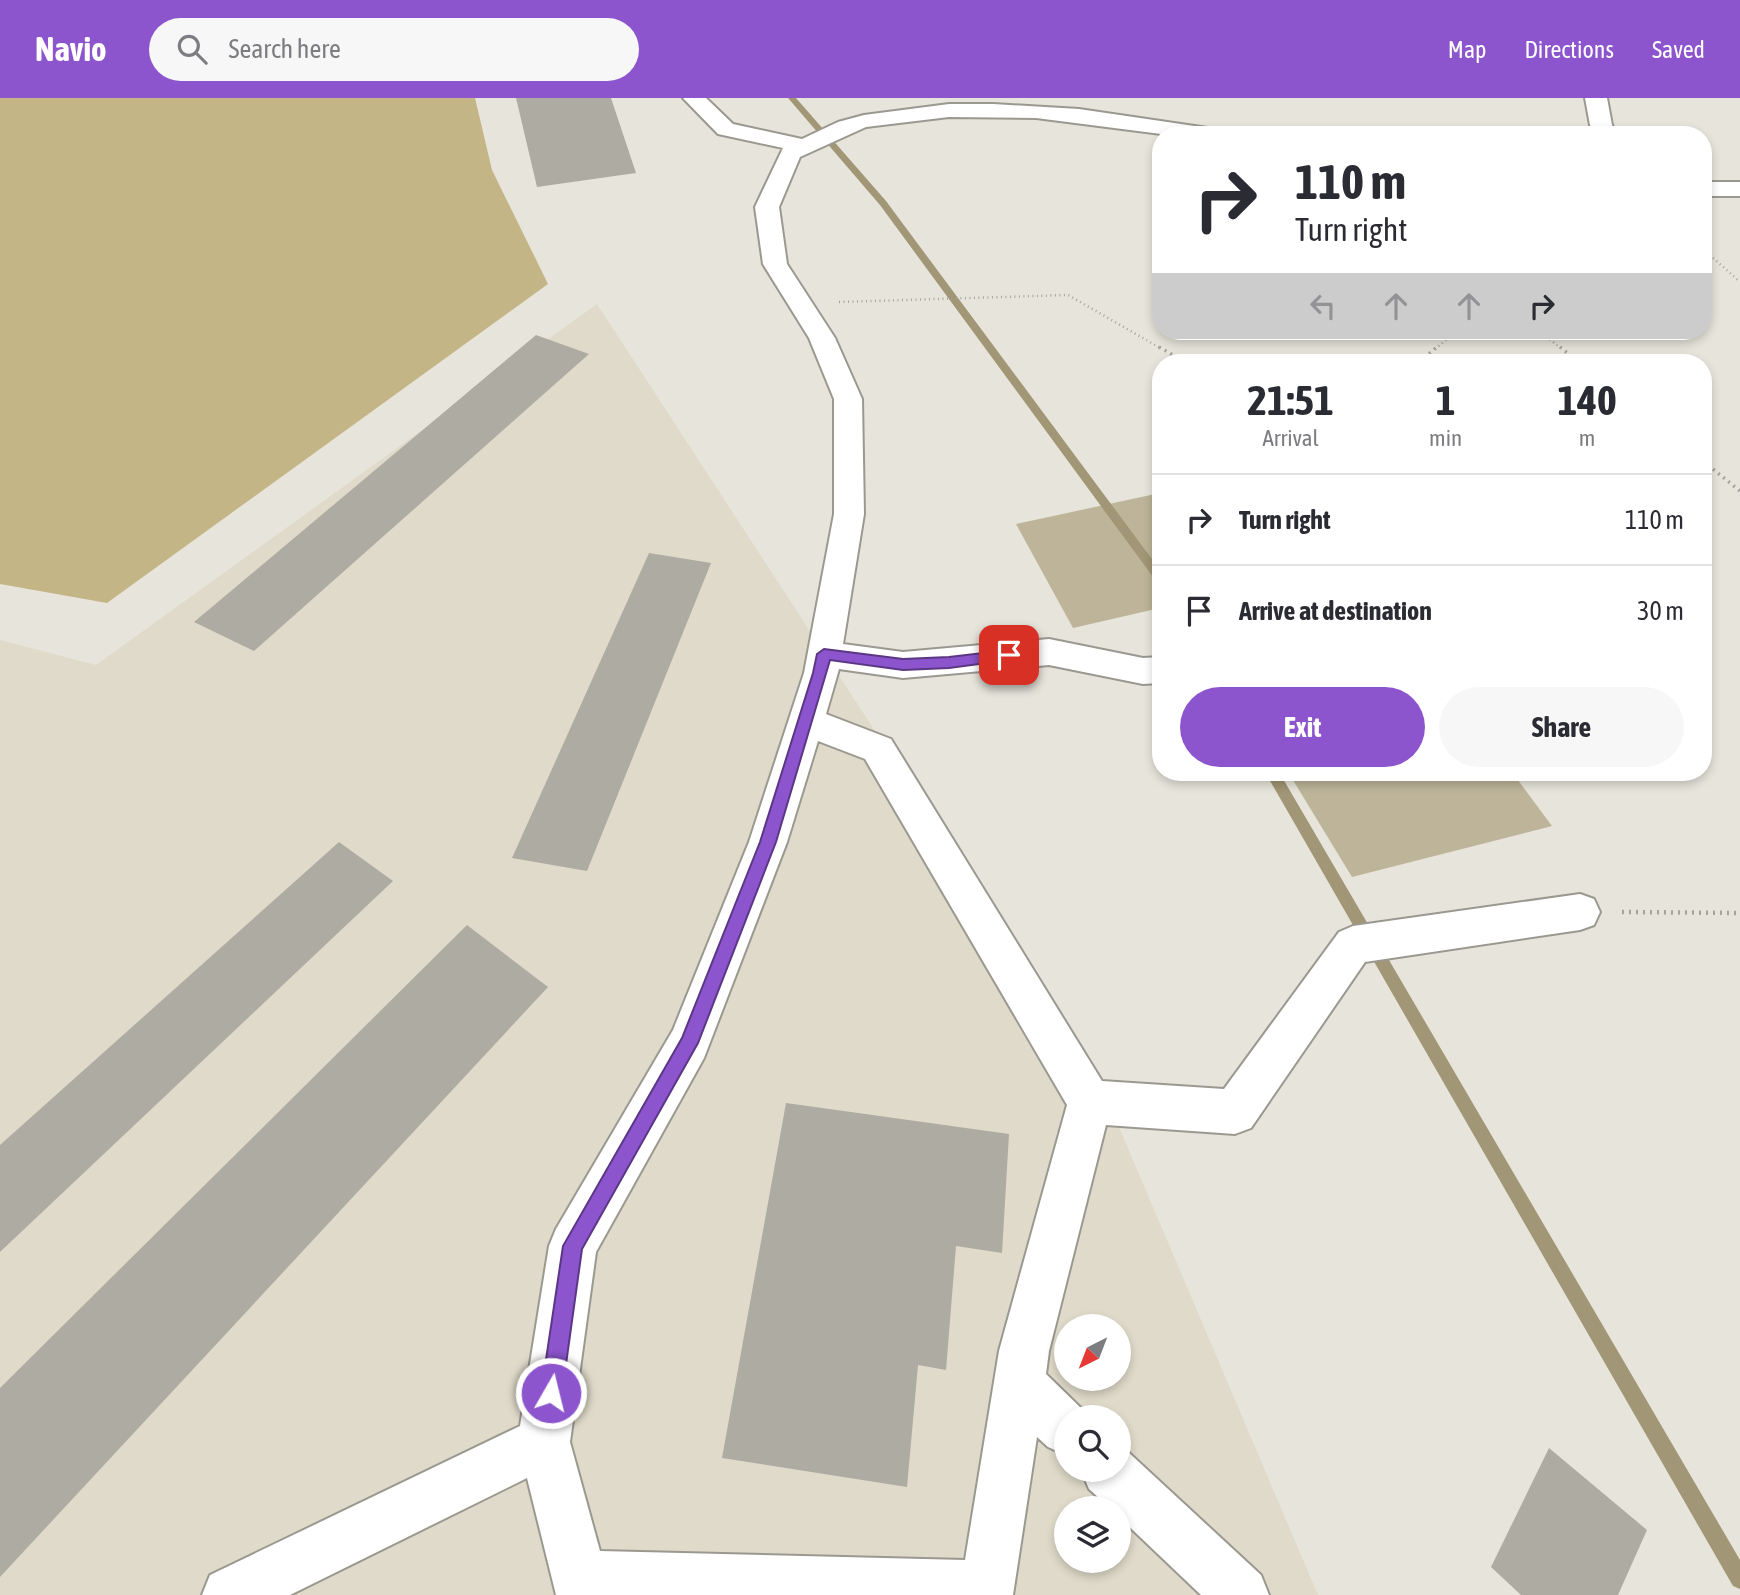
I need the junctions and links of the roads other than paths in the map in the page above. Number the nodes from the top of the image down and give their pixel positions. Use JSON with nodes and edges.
{"nodes":[{"id":1,"x":694,"y":98,"type":"edge"},
{"id":2,"x":1596,"y":98,"type":"edge"},
{"id":3,"x":1153,"y":126,"type":"edge"},
{"id":4,"x":1602,"y":126,"type":"edge"},
{"id":5,"x":805,"y":146,"type":"junction"},
{"id":6,"x":1712,"y":188,"type":"edge"},
{"id":7,"x":1740,"y":189,"type":"edge"},
{"id":8,"x":824,"y":654,"type":"junction"},
{"id":9,"x":1152,"y":670,"type":"edge"},
{"id":10,"x":806,"y":721,"type":"junction"},
{"id":11,"x":1580,"y":912,"type":"road end"},
{"id":12,"x":1090,"y":1102,"type":"junction"},
{"id":13,"x":1019,"y":1384,"type":"junction"},
{"id":14,"x":1054,"y":1418,"type":"edge"},
{"id":15,"x":544,"y":1442,"type":"junction"},
{"id":16,"x":1121,"y":1482,"type":"edge"},
{"id":17,"x":582,"y":1586,"type":"edge"},
{"id":18,"x":230,"y":1595,"type":"edge"},
{"id":19,"x":1241,"y":1595,"type":"edge"}],
"edges":[{"from":1,"to":5,"type":"street"},
{"from":2,"to":4,"type":"street"},
{"from":3,"to":5,"type":"street"},
{"from":5,"to":8,"type":"street"},
{"from":6,"to":7,"type":"street"},
{"from":8,"to":9,"type":"street"},
{"from":8,"to":10,"type":"street"},
{"from":10,"to":12,"type":"street"},
{"from":10,"to":15,"type":"street"},
{"from":11,"to":12,"type":"street"},
{"from":12,"to":13,"type":"street"},
{"from":13,"to":14,"type":"street"},
{"from":13,"to":17,"type":"street"},
{"from":15,"to":17,"type":"street"},
{"from":15,"to":18,"type":"street"},
{"from":16,"to":19,"type":"street"}]}
